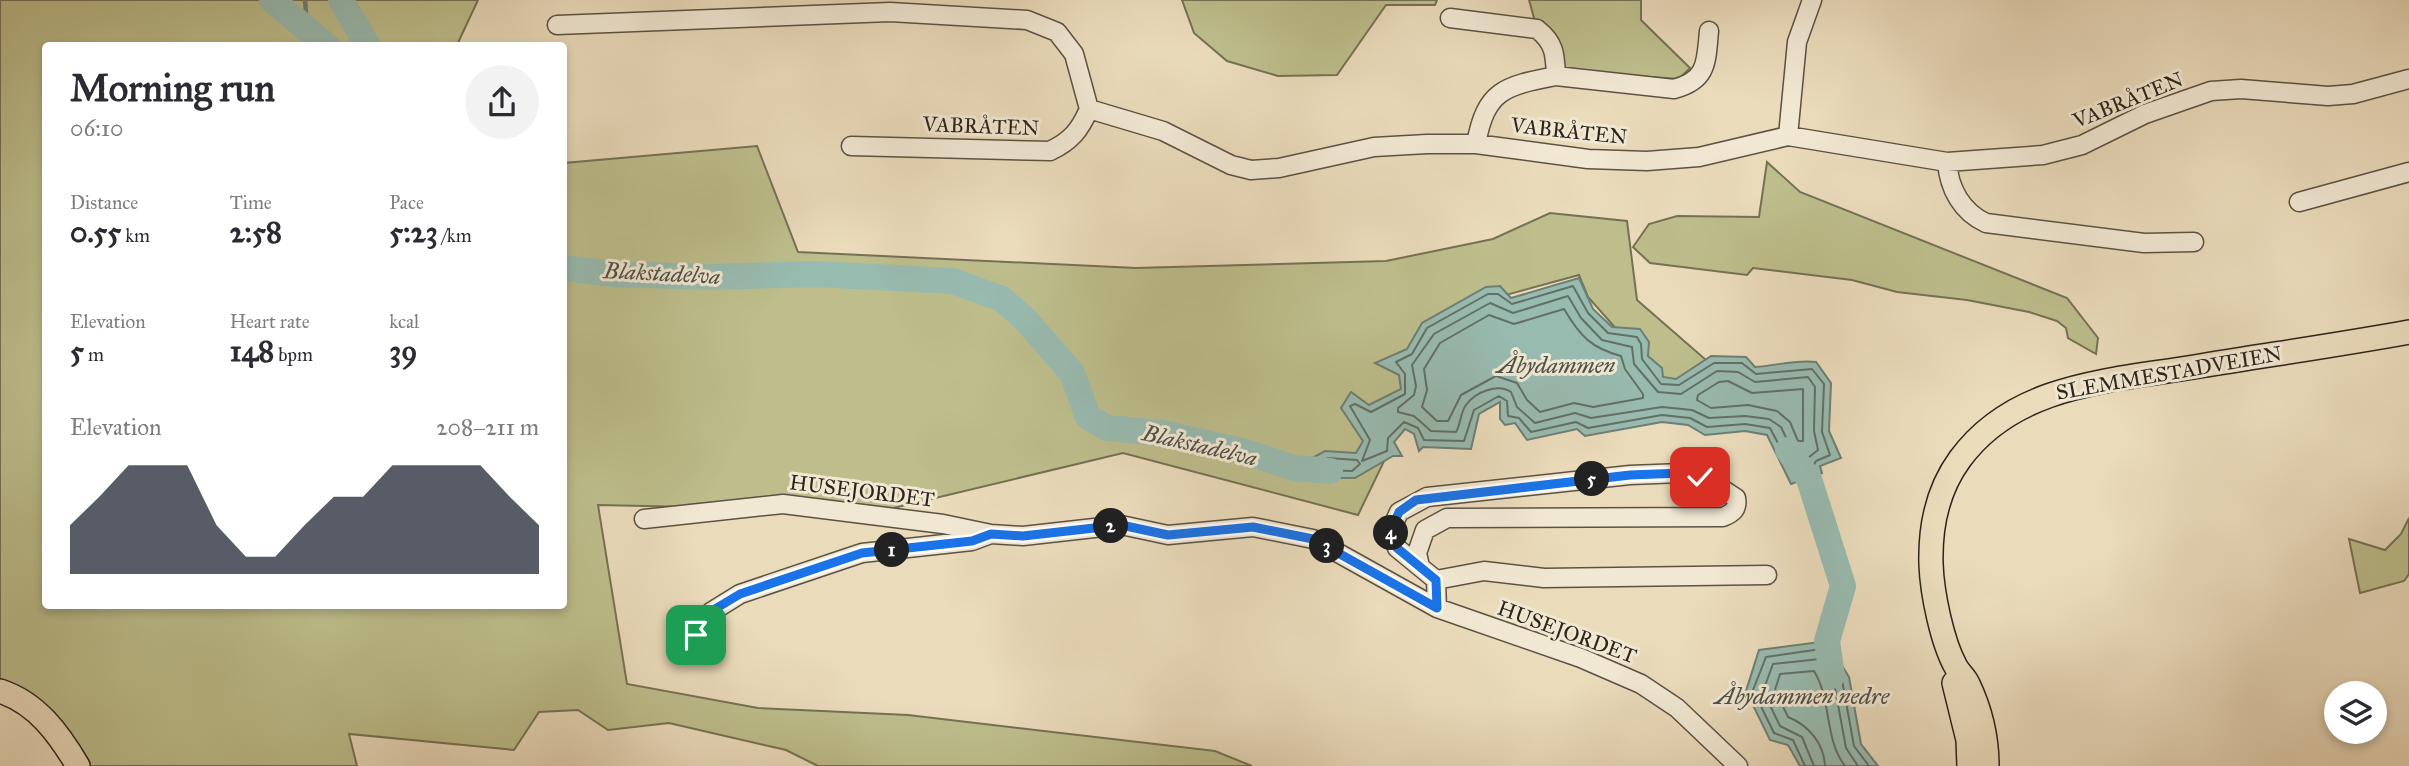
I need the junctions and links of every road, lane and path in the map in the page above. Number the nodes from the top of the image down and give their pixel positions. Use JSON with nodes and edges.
{"nodes":[{"id":1,"x":1812,"y":0,"type":"edge"},
{"id":2,"x":1450,"y":19,"type":"dead end"},
{"id":3,"x":557,"y":25,"type":"dead end"},
{"id":4,"x":1709,"y":31,"type":"dead end"},
{"id":5,"x":1556,"y":76,"type":"junction"},
{"id":6,"x":2409,"y":79,"type":"edge"},
{"id":7,"x":1088,"y":108,"type":"junction"},
{"id":8,"x":1788,"y":136,"type":"junction"},
{"id":9,"x":1476,"y":144,"type":"junction"},
{"id":10,"x":851,"y":146,"type":"dead end"},
{"id":11,"x":1947,"y":162,"type":"junction"},
{"id":12,"x":2409,"y":172,"type":"edge"},
{"id":13,"x":2299,"y":202,"type":"dead end"},
{"id":14,"x":2194,"y":242,"type":"dead end"},
{"id":15,"x":2409,"y":332,"type":"edge"},
{"id":16,"x":644,"y":519,"type":"dead end"},
{"id":17,"x":991,"y":534,"type":"junction"},
{"id":18,"x":1420,"y":566,"type":"junction"},
{"id":19,"x":1767,"y":575,"type":"dead end"},
{"id":20,"x":1436,"y":580,"type":"junction"},
{"id":21,"x":1437,"y":608,"type":"junction"},
{"id":22,"x":696,"y":635,"type":"dead end"},
{"id":23,"x":1956,"y":668,"type":"junction"},
{"id":24,"x":0,"y":691,"type":"edge"},
{"id":25,"x":78,"y":766,"type":"edge"},
{"id":26,"x":1738,"y":766,"type":"edge"},
{"id":27,"x":1969,"y":766,"type":"edge"},
{"id":28,"x":1987,"y":766,"type":"edge"}],
"edges":[{"from":1,"to":8,"type":"street"},
{"from":2,"to":5,"type":"street"},
{"from":3,"to":7,"type":"street"},
{"from":4,"to":5,"type":"street","name":"VABRÅTEN"},
{"from":5,"to":9,"type":"street","name":"VABRÅTEN"},
{"from":6,"to":11,"type":"street","name":"VABRÅTEN"},
{"from":7,"to":9,"type":"street","name":"VABRÅTEN"},
{"from":7,"to":10,"type":"street","name":"VABRÅTEN"},
{"from":8,"to":9,"type":"street","name":"VABRÅTEN"},
{"from":8,"to":11,"type":"street","name":"VABRÅTEN"},
{"from":11,"to":14,"type":"street"},
{"from":12,"to":13,"type":"street"},
{"from":15,"to":23,"type":"main road","name":"SLEMMESTADVEIEN"},
{"from":16,"to":17,"type":"street","name":"HUSEJORDET"},
{"from":17,"to":21,"type":"street","name":"HUSEJORDET"},
{"from":17,"to":22,"type":"street","name":"HUSEJORDET"},
{"from":18,"to":18,"type":"street"},
{"from":18,"to":20,"type":"street"},
{"from":19,"to":20,"type":"street","name":"HUSEJORDET"},
{"from":20,"to":21,"type":"street"},
{"from":21,"to":26,"type":"street","name":"HUSEJORDET"},
{"from":23,"to":27,"type":"main road","name":"SLEMMESTADVEIEN"},
{"from":23,"to":28,"type":"main road","name":"SLEMMESTADVEIEN"},
{"from":24,"to":25,"type":"main road"}]}
